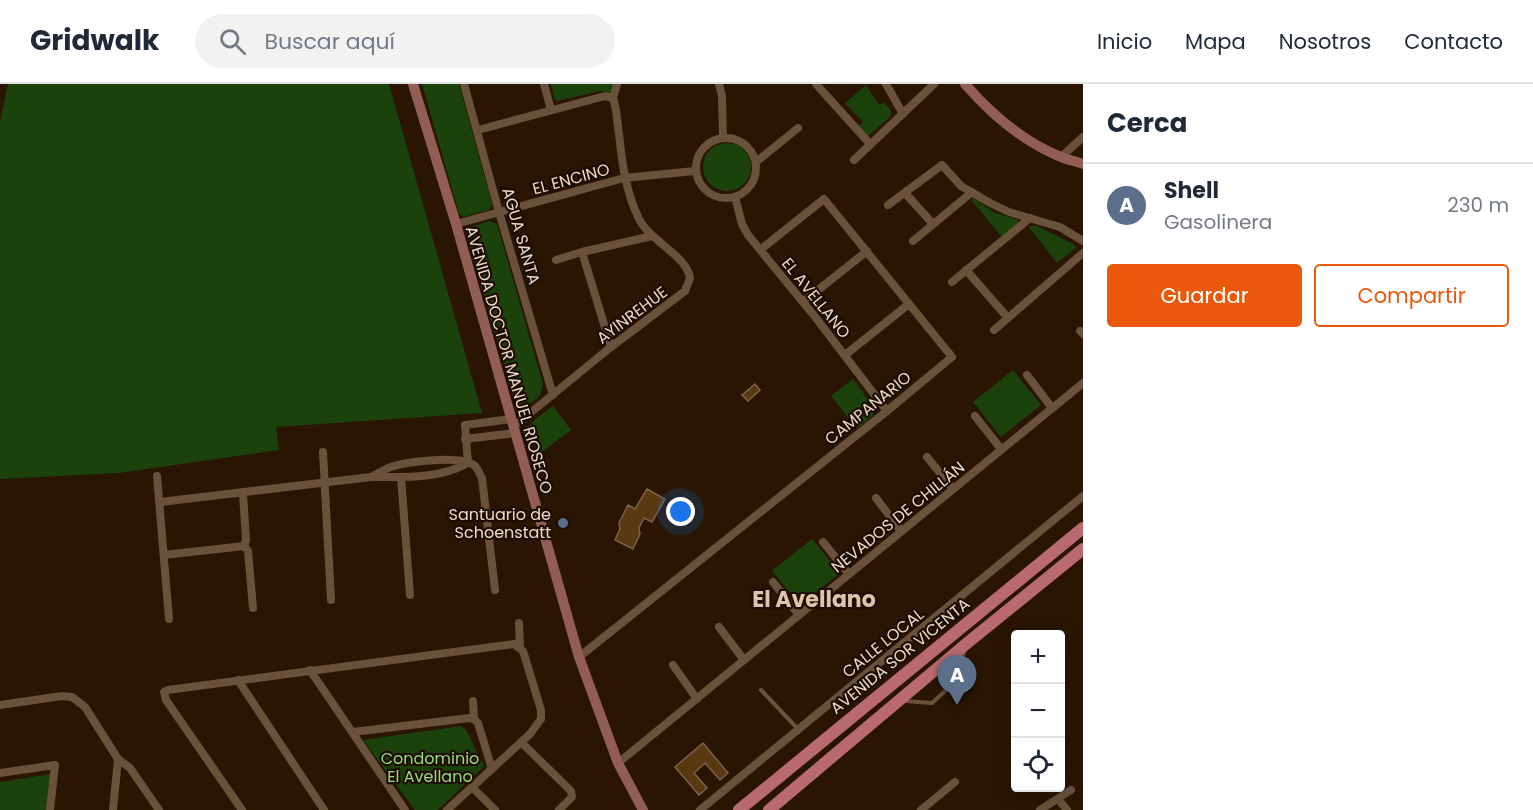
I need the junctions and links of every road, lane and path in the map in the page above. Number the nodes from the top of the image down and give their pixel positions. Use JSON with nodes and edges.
{"nodes":[{"id":1,"x":413,"y":84,"type":"edge"},
{"id":2,"x":464,"y":84,"type":"edge"},
{"id":3,"x":544,"y":84,"type":"edge"},
{"id":4,"x":617,"y":84,"type":"edge"},
{"id":5,"x":719,"y":84,"type":"edge"},
{"id":6,"x":816,"y":84,"type":"edge"},
{"id":7,"x":886,"y":84,"type":"edge"},
{"id":8,"x":934,"y":84,"type":"edge"},
{"id":9,"x":965,"y":84,"type":"edge"},
{"id":10,"x":613,"y":98,"type":"junction"},
{"id":11,"x":551,"y":110,"type":"junction"},
{"id":12,"x":903,"y":114,"type":"junction"},
{"id":13,"x":798,"y":128,"type":"dead end"},
{"id":14,"x":478,"y":130,"type":"junction"},
{"id":15,"x":1083,"y":137,"type":"edge"},
{"id":16,"x":723,"y":138,"type":"junction"},
{"id":17,"x":870,"y":144,"type":"junction"},
{"id":18,"x":1061,"y":157,"type":"junction"},
{"id":19,"x":854,"y":160,"type":"dead end"},
{"id":20,"x":756,"y":162,"type":"junction"},
{"id":21,"x":1083,"y":164,"type":"edge"},
{"id":22,"x":695,"y":171,"type":"junction"},
{"id":23,"x":624,"y":178,"type":"junction"},
{"id":24,"x":972,"y":192,"type":"junction"},
{"id":25,"x":905,"y":193,"type":"junction"},
{"id":26,"x":735,"y":197,"type":"junction"},
{"id":27,"x":888,"y":205,"type":"dead end"},
{"id":28,"x":499,"y":212,"type":"junction"},
{"id":29,"x":1030,"y":218,"type":"junction"},
{"id":30,"x":456,"y":224,"type":"junction"},
{"id":31,"x":933,"y":224,"type":"junction"},
{"id":32,"x":652,"y":236,"type":"junction"},
{"id":33,"x":912,"y":241,"type":"dead end"},
{"id":34,"x":1083,"y":241,"type":"edge"},
{"id":35,"x":760,"y":250,"type":"junction"},
{"id":36,"x":867,"y":251,"type":"junction"},
{"id":37,"x":582,"y":252,"type":"junction"},
{"id":38,"x":1083,"y":253,"type":"edge"},
{"id":39,"x":556,"y":260,"type":"dead end"},
{"id":40,"x":966,"y":270,"type":"junction"},
{"id":41,"x":952,"y":282,"type":"dead end"},
{"id":42,"x":803,"y":302,"type":"junction"},
{"id":43,"x":909,"y":304,"type":"junction"},
{"id":44,"x":1008,"y":318,"type":"junction"},
{"id":45,"x":994,"y":330,"type":"dead end"},
{"id":46,"x":611,"y":347,"type":"junction"},
{"id":47,"x":845,"y":355,"type":"junction"},
{"id":48,"x":1027,"y":375,"type":"dead end"},
{"id":49,"x":1083,"y":383,"type":"edge"},
{"id":50,"x":553,"y":395,"type":"junction"},
{"id":51,"x":1052,"y":408,"type":"junction"},
{"id":52,"x":887,"y":411,"type":"junction"},
{"id":53,"x":975,"y":417,"type":"dead end"},
{"id":54,"x":513,"y":426,"type":"junction"},
{"id":55,"x":465,"y":439,"type":"junction"},
{"id":56,"x":1001,"y":449,"type":"junction"},
{"id":57,"x":323,"y":452,"type":"dead end"},
{"id":58,"x":927,"y":457,"type":"dead end"},
{"id":59,"x":468,"y":463,"type":"junction"},
{"id":60,"x":157,"y":476,"type":"dead end"},
{"id":61,"x":371,"y":477,"type":"junction"},
{"id":62,"x":401,"y":477,"type":"junction"},
{"id":63,"x":324,"y":483,"type":"junction"},
{"id":64,"x":953,"y":489,"type":"junction"},
{"id":65,"x":243,"y":493,"type":"junction"},
{"id":66,"x":1083,"y":496,"type":"edge"},
{"id":67,"x":876,"y":498,"type":"dead end"},
{"id":68,"x":160,"y":502,"type":"junction"},
{"id":69,"x":1083,"y":528,"type":"edge"},
{"id":70,"x":902,"y":531,"type":"junction"},
{"id":71,"x":823,"y":542,"type":"dead end"},
{"id":72,"x":244,"y":546,"type":"junction"},
{"id":73,"x":1083,"y":549,"type":"edge"},
{"id":74,"x":164,"y":555,"type":"junction"},
{"id":75,"x":849,"y":574,"type":"junction"},
{"id":76,"x":773,"y":582,"type":"dead end"},
{"id":77,"x":495,"y":590,"type":"dead end"},
{"id":78,"x":410,"y":595,"type":"dead end"},
{"id":79,"x":331,"y":600,"type":"dead end"},
{"id":80,"x":254,"y":608,"type":"dead end"},
{"id":81,"x":799,"y":615,"type":"junction"},
{"id":82,"x":169,"y":619,"type":"dead end"},
{"id":83,"x":519,"y":622,"type":"dead end"},
{"id":84,"x":719,"y":627,"type":"dead end"},
{"id":85,"x":966,"y":644,"type":"junction"},
{"id":86,"x":520,"y":646,"type":"junction"},
{"id":87,"x":579,"y":657,"type":"junction"},
{"id":88,"x":744,"y":660,"type":"junction"},
{"id":89,"x":673,"y":665,"type":"dead end"},
{"id":90,"x":310,"y":670,"type":"junction"},
{"id":91,"x":238,"y":680,"type":"junction"},
{"id":92,"x":761,"y":690,"type":"dead end"},
{"id":93,"x":697,"y":699,"type":"junction"},
{"id":94,"x":900,"y":700,"type":"junction"},
{"id":95,"x":473,"y":701,"type":"dead end"},
{"id":96,"x":0,"y":705,"type":"edge"},
{"id":97,"x":474,"y":719,"type":"junction"},
{"id":98,"x":798,"y":730,"type":"junction"},
{"id":99,"x":353,"y":732,"type":"junction"},
{"id":100,"x":521,"y":742,"type":"junction"},
{"id":101,"x":118,"y":759,"type":"junction"},
{"id":102,"x":618,"y":763,"type":"junction"},
{"id":103,"x":492,"y":769,"type":"junction"},
{"id":104,"x":0,"y":774,"type":"edge"},
{"id":105,"x":955,"y":782,"type":"dead end"},
{"id":106,"x":472,"y":787,"type":"junction"},
{"id":107,"x":1071,"y":790,"type":"dead end"},
{"id":108,"x":1058,"y":799,"type":"junction"},
{"id":109,"x":50,"y":810,"type":"edge"},
{"id":110,"x":113,"y":810,"type":"edge"},
{"id":111,"x":159,"y":810,"type":"edge"},
{"id":112,"x":242,"y":810,"type":"edge"},
{"id":113,"x":324,"y":810,"type":"edge"},
{"id":114,"x":405,"y":810,"type":"edge"},
{"id":115,"x":447,"y":810,"type":"edge"},
{"id":116,"x":495,"y":810,"type":"edge"},
{"id":117,"x":559,"y":810,"type":"edge"},
{"id":118,"x":643,"y":810,"type":"edge"},
{"id":119,"x":699,"y":810,"type":"edge"},
{"id":120,"x":739,"y":810,"type":"edge"},
{"id":121,"x":769,"y":810,"type":"edge"},
{"id":122,"x":921,"y":810,"type":"edge"},
{"id":123,"x":1040,"y":810,"type":"edge"},
{"id":124,"x":1067,"y":810,"type":"edge"}],
"edges":[{"from":1,"to":30,"type":"street","name":"AVENIDA DOCTOR MANUEL RIOSECO"},
{"from":2,"to":14,"type":"street","name":"AGUA SANTA"},
{"from":3,"to":11,"type":"street"},
{"from":4,"to":10,"type":"street"},
{"from":5,"to":16,"type":"street"},
{"from":6,"to":17,"type":"street"},
{"from":7,"to":12,"type":"street"},
{"from":8,"to":12,"type":"street"},
{"from":9,"to":18,"type":"street"},
{"from":10,"to":11,"type":"street"},
{"from":10,"to":23,"type":"street","name":"AYINREHUE"},
{"from":11,"to":14,"type":"street"},
{"from":12,"to":17,"type":"street"},
{"from":13,"to":20,"type":"street"},
{"from":14,"to":28,"type":"street","name":"AGUA SANTA"},
{"from":15,"to":18,"type":"street"},
{"from":16,"to":20,"type":"street"},
{"from":16,"to":22,"type":"street"},
{"from":17,"to":19,"type":"street"},
{"from":18,"to":21,"type":"street"},
{"from":20,"to":26,"type":"street"},
{"from":22,"to":23,"type":"street","name":"EL ENCINO"},
{"from":22,"to":26,"type":"street"},
{"from":23,"to":28,"type":"street","name":"EL ENCINO"},
{"from":23,"to":32,"type":"street","name":"AYINREHUE"},
{"from":24,"to":25,"type":"street"},
{"from":24,"to":29,"type":"street"},
{"from":24,"to":31,"type":"street"},
{"from":25,"to":27,"type":"street"},
{"from":25,"to":31,"type":"street"},
{"from":26,"to":35,"type":"street","name":"EL AVELLANO"},
{"from":28,"to":30,"type":"street","name":"EL ENCINO"},
{"from":28,"to":50,"type":"street","name":"AGUA SANTA"},
{"from":29,"to":34,"type":"street"},
{"from":29,"to":40,"type":"street"},
{"from":30,"to":54,"type":"street","name":"AVENIDA DOCTOR MANUEL RIOSECO"},
{"from":31,"to":33,"type":"street"},
{"from":32,"to":37,"type":"street"},
{"from":32,"to":46,"type":"street","name":"AYINREHUE"},
{"from":35,"to":36,"type":"street","name":"CAMPANARIO"},
{"from":35,"to":42,"type":"street","name":"EL AVELLANO"},
{"from":36,"to":42,"type":"street"},
{"from":36,"to":43,"type":"street","name":"CAMPANARIO"},
{"from":37,"to":39,"type":"street"},
{"from":37,"to":46,"type":"street"},
{"from":38,"to":44,"type":"street"},
{"from":40,"to":41,"type":"street"},
{"from":40,"to":44,"type":"street"},
{"from":42,"to":47,"type":"street","name":"EL AVELLANO"},
{"from":43,"to":47,"type":"street"},
{"from":43,"to":52,"type":"street","name":"CAMPANARIO"},
{"from":44,"to":45,"type":"street"},
{"from":46,"to":50,"type":"street","name":"AYINREHUE"},
{"from":47,"to":52,"type":"street","name":"EL AVELLANO"},
{"from":48,"to":51,"type":"street"},
{"from":49,"to":51,"type":"street","name":"NEVADOS DE CHILLÁN"},
{"from":50,"to":54,"type":"street","name":"AYINREHUE"},
{"from":51,"to":56,"type":"street","name":"NEVADOS DE CHILLÁN"},
{"from":52,"to":87,"type":"street","name":"CAMPANARIO"},
{"from":53,"to":56,"type":"street"},
{"from":54,"to":55,"type":"street"},
{"from":54,"to":55,"type":"street"},
{"from":54,"to":87,"type":"street","name":"AVENIDA DOCTOR MANUEL RIOSECO"},
{"from":55,"to":59,"type":"street"},
{"from":56,"to":64,"type":"street","name":"NEVADOS DE CHILLÁN"},
{"from":57,"to":63,"type":"street"},
{"from":58,"to":64,"type":"street"},
{"from":59,"to":61,"type":"street"},
{"from":59,"to":62,"type":"street"},
{"from":59,"to":77,"type":"street"},
{"from":60,"to":68,"type":"street"},
{"from":61,"to":62,"type":"street"},
{"from":61,"to":63,"type":"street"},
{"from":62,"to":78,"type":"street"},
{"from":63,"to":65,"type":"street"},
{"from":63,"to":79,"type":"street"},
{"from":64,"to":70,"type":"street","name":"NEVADOS DE CHILLÁN"},
{"from":65,"to":68,"type":"street"},
{"from":65,"to":72,"type":"street"},
{"from":66,"to":98,"type":"street","name":"CALLE LOCAL"},
{"from":67,"to":70,"type":"street"},
{"from":68,"to":74,"type":"street"},
{"from":69,"to":120,"type":"main road","name":"AVENIDA SOR VICENTA"},
{"from":70,"to":75,"type":"street","name":"NEVADOS DE CHILLÁN"},
{"from":71,"to":75,"type":"street"},
{"from":72,"to":74,"type":"street"},
{"from":72,"to":80,"type":"street"},
{"from":73,"to":85,"type":"main road","name":"AVENIDA SOR VICENTA"},
{"from":74,"to":82,"type":"street"},
{"from":75,"to":81,"type":"street","name":"NEVADOS DE CHILLÁN"},
{"from":76,"to":81,"type":"street"},
{"from":81,"to":88,"type":"street","name":"NEVADOS DE CHILLÁN"},
{"from":83,"to":86,"type":"street"},
{"from":84,"to":88,"type":"street"},
{"from":85,"to":94,"type":"main road","name":"AVENIDA SOR VICENTA"},
{"from":85,"to":94,"type":"lane"},
{"from":86,"to":90,"type":"street"},
{"from":86,"to":100,"type":"street"},
{"from":87,"to":102,"type":"street","name":"AVENIDA DOCTOR MANUEL RIOSECO"},
{"from":88,"to":93,"type":"street","name":"NEVADOS DE CHILLÁN"},
{"from":89,"to":93,"type":"street"},
{"from":90,"to":91,"type":"street"},
{"from":90,"to":99,"type":"street"},
{"from":91,"to":112,"type":"street"},
{"from":91,"to":113,"type":"street"},
{"from":92,"to":98,"type":"lane"},
{"from":93,"to":102,"type":"street","name":"NEVADOS DE CHILLÁN"},
{"from":94,"to":121,"type":"main road","name":"AVENIDA SOR VICENTA"},
{"from":95,"to":97,"type":"street"},
{"from":96,"to":101,"type":"street"},
{"from":97,"to":99,"type":"street"},
{"from":97,"to":103,"type":"street"},
{"from":98,"to":119,"type":"street","name":"CALLE LOCAL"},
{"from":99,"to":114,"type":"street"},
{"from":100,"to":103,"type":"street"},
{"from":100,"to":117,"type":"street"},
{"from":101,"to":110,"type":"street"},
{"from":101,"to":111,"type":"street"},
{"from":102,"to":118,"type":"street","name":"AVENIDA DOCTOR MANUEL RIOSECO"},
{"from":103,"to":106,"type":"street"},
{"from":104,"to":109,"type":"street"},
{"from":105,"to":122,"type":"street"},
{"from":106,"to":115,"type":"street"},
{"from":106,"to":116,"type":"street"},
{"from":107,"to":108,"type":"street"},
{"from":108,"to":123,"type":"street"},
{"from":108,"to":124,"type":"street"}]}
